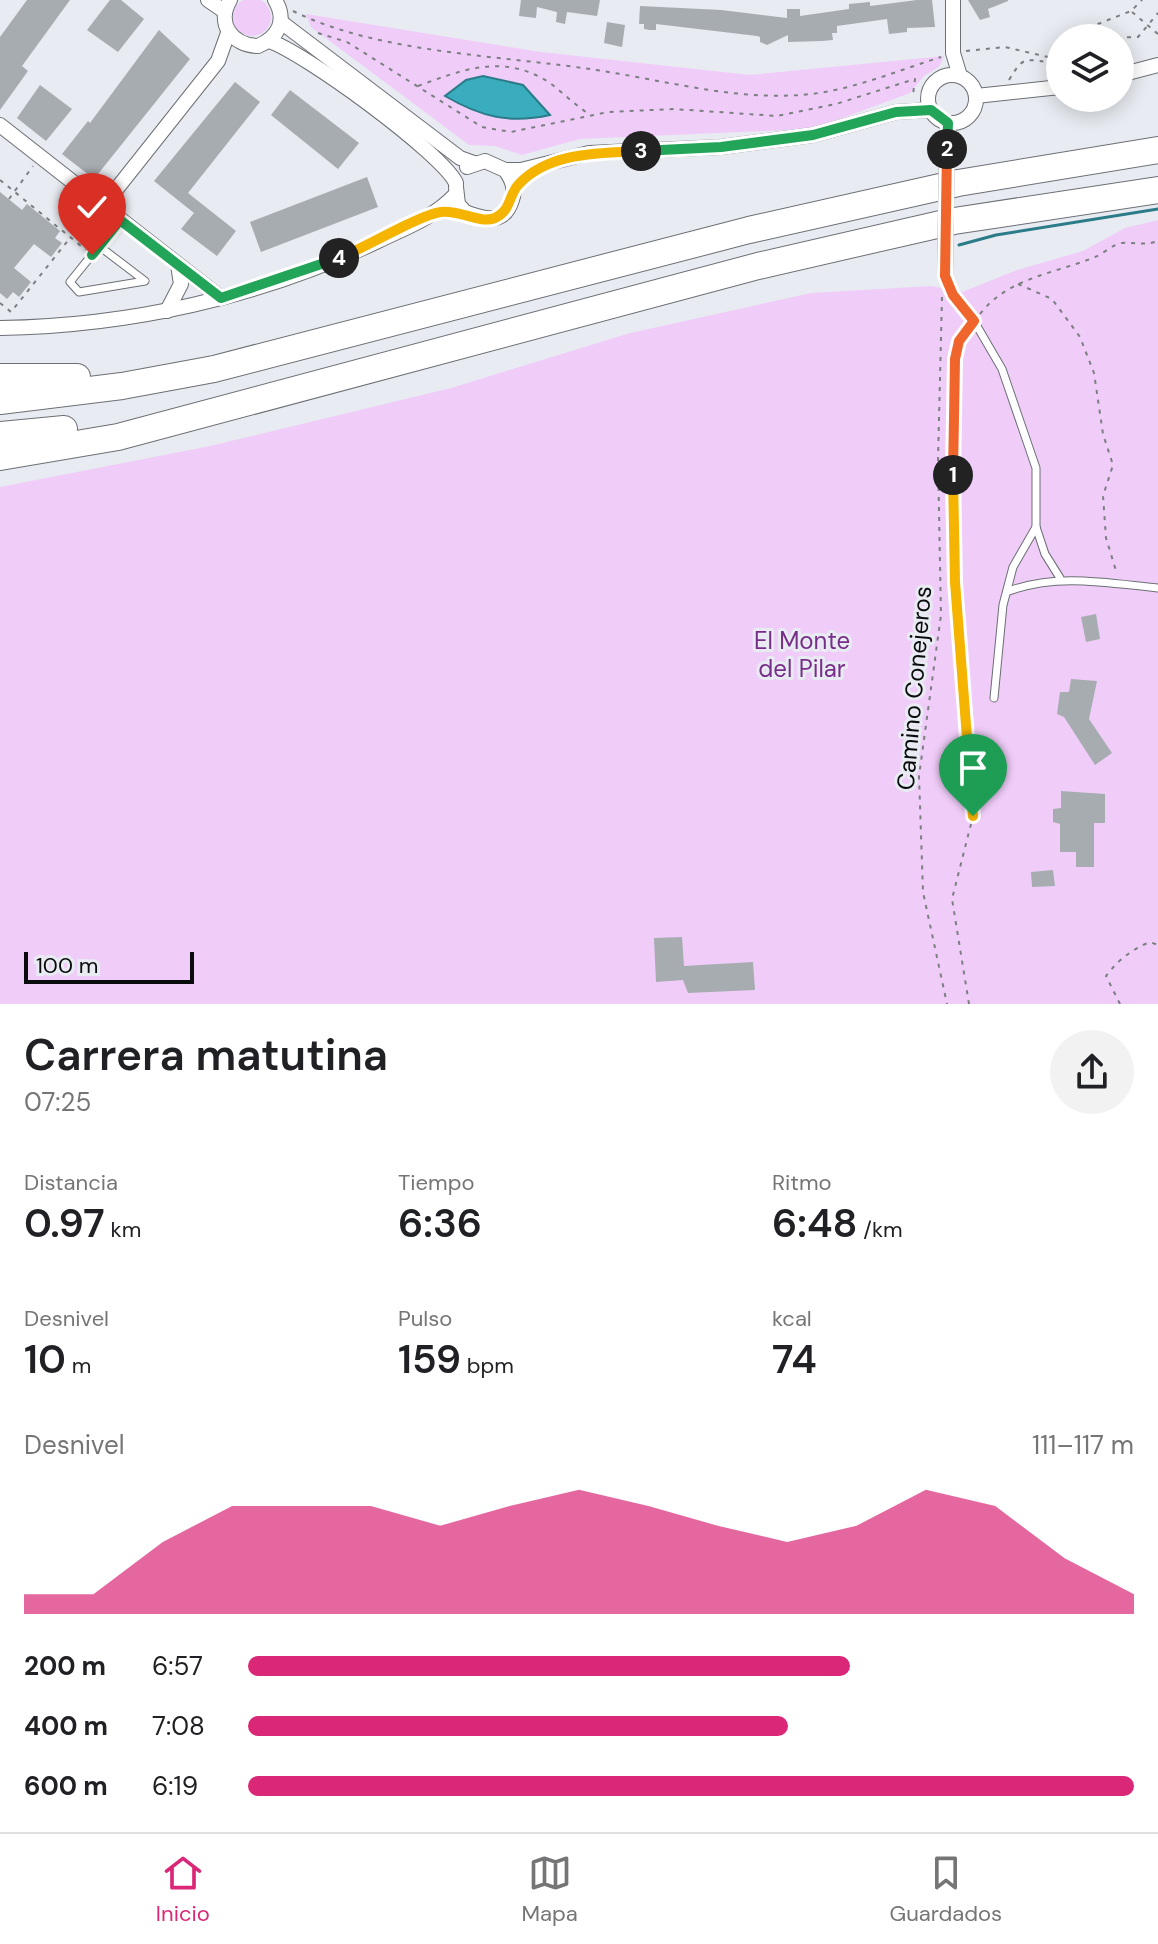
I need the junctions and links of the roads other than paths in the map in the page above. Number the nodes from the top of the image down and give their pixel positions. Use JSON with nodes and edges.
{"nodes":[{"id":1,"x":208,"y":0,"type":"edge"},
{"id":2,"x":953,"y":0,"type":"edge"},
{"id":3,"x":281,"y":2,"type":"edge"},
{"id":4,"x":227,"y":6,"type":"edge"},
{"id":5,"x":281,"y":22,"type":"junction"},
{"id":6,"x":228,"y":33,"type":"junction"},
{"id":7,"x":269,"y":41,"type":"junction"},
{"id":8,"x":247,"y":46,"type":"junction"},
{"id":9,"x":218,"y":61,"type":"junction"},
{"id":10,"x":1158,"y":65,"type":"edge"},
{"id":11,"x":1134,"y":71,"type":"edge"},
{"id":12,"x":952,"y":76,"type":"junction"},
{"id":13,"x":1046,"y":89,"type":"edge"},
{"id":14,"x":920,"y":95,"type":"junction"},
{"id":15,"x":976,"y":96,"type":"junction"},
{"id":16,"x":931,"y":110,"type":"junction"},
{"id":17,"x":896,"y":112,"type":"junction"},
{"id":18,"x":948,"y":123,"type":"junction"},
{"id":19,"x":0,"y":125,"type":"edge"},
{"id":20,"x":1158,"y":150,"type":"edge"},
{"id":21,"x":474,"y":163,"type":"junction"},
{"id":22,"x":545,"y":165,"type":"junction"},
{"id":23,"x":505,"y":170,"type":"junction"},
{"id":24,"x":456,"y":189,"type":"junction"},
{"id":25,"x":514,"y":189,"type":"junction"},
{"id":26,"x":1158,"y":190,"type":"edge"},
{"id":27,"x":103,"y":206,"type":"junction"},
{"id":28,"x":438,"y":212,"type":"junction"},
{"id":29,"x":465,"y":212,"type":"junction"},
{"id":30,"x":120,"y":220,"type":"junction"},
{"id":31,"x":99,"y":246,"type":"junction"},
{"id":32,"x":178,"y":265,"type":"junction"},
{"id":33,"x":945,"y":276,"type":"joint"},
{"id":34,"x":221,"y":298,"type":"junction"},
{"id":35,"x":167,"y":311,"type":"junction"},
{"id":36,"x":0,"y":328,"type":"edge"},
{"id":37,"x":294,"y":350,"type":"junction"},
{"id":38,"x":0,"y":377,"type":"edge"},
{"id":39,"x":93,"y":377,"type":"junction"},
{"id":40,"x":0,"y":384,"type":"edge"},
{"id":41,"x":0,"y":401,"type":"edge"},
{"id":42,"x":1,"y":451,"type":"edge"},
{"id":43,"x":1036,"y":527,"type":"junction"},
{"id":44,"x":1060,"y":578,"type":"junction"},
{"id":45,"x":1158,"y":588,"type":"edge"},
{"id":46,"x":1009,"y":591,"type":"junction"},
{"id":47,"x":994,"y":698,"type":"dead end"}],
"edges":[{"from":1,"to":4,"type":"street"},
{"from":2,"to":12,"type":"street"},
{"from":3,"to":5,"type":"street"},
{"from":4,"to":6,"type":"street"},
{"from":5,"to":7,"type":"street"},
{"from":5,"to":21,"type":"street"},
{"from":6,"to":8,"type":"street"},
{"from":6,"to":9,"type":"street"},
{"from":7,"to":8,"type":"street"},
{"from":7,"to":24,"type":"street"},
{"from":8,"to":9,"type":"street"},
{"from":9,"to":27,"type":"street"},
{"from":10,"to":11,"type":"street"},
{"from":12,"to":14,"type":"street"},
{"from":12,"to":15,"type":"street"},
{"from":13,"to":15,"type":"street"},
{"from":14,"to":16,"type":"street"},
{"from":14,"to":17,"type":"street"},
{"from":15,"to":18,"type":"street"},
{"from":16,"to":17,"type":"street"},
{"from":16,"to":18,"type":"street"},
{"from":17,"to":22,"type":"street"},
{"from":18,"to":33,"type":"street","bridge":true},
{"from":19,"to":27,"type":"street"},
{"from":20,"to":37,"type":"highway"},
{"from":21,"to":23,"type":"street"},
{"from":21,"to":24,"type":"street"},
{"from":22,"to":23,"type":"street"},
{"from":22,"to":25,"type":"street"},
{"from":23,"to":25,"type":"street"},
{"from":24,"to":28,"type":"street"},
{"from":24,"to":29,"type":"street"},
{"from":25,"to":29,"type":"street"},
{"from":26,"to":42,"type":"highway"},
{"from":27,"to":30,"type":"street"},
{"from":28,"to":29,"type":"street"},
{"from":28,"to":34,"type":"street"},
{"from":30,"to":31,"type":"lane"},
{"from":30,"to":32,"type":"street"},
{"from":31,"to":31,"type":"lane"},
{"from":32,"to":34,"type":"street"},
{"from":32,"to":35,"type":"street"},
{"from":33,"to":43,"type":"lane"},
{"from":34,"to":35,"type":"street"},
{"from":35,"to":36,"type":"street"},
{"from":37,"to":39,"type":"highway"},
{"from":37,"to":41,"type":"highway"},
{"from":38,"to":39,"type":"highway"},
{"from":39,"to":40,"type":"highway"},
{"from":43,"to":44,"type":"lane"},
{"from":43,"to":46,"type":"lane"},
{"from":44,"to":45,"type":"lane"},
{"from":44,"to":46,"type":"lane"},
{"from":46,"to":47,"type":"lane"}]}
